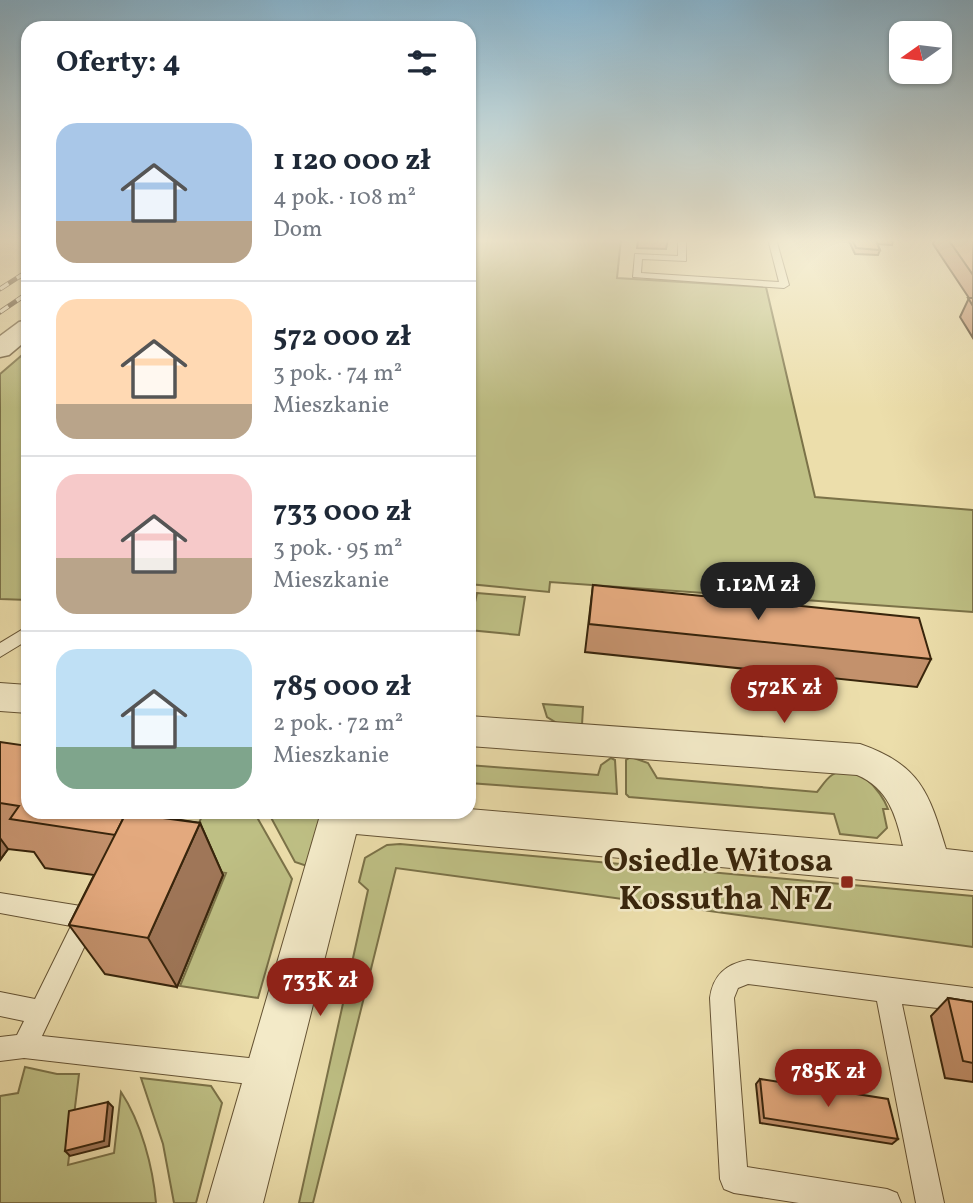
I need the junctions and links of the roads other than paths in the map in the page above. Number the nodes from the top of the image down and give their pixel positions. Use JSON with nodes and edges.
{"nodes":[{"id":1,"x":21,"y":332,"type":"edge"},
{"id":2,"x":0,"y":349,"type":"edge"},
{"id":3,"x":21,"y":637,"type":"edge"},
{"id":4,"x":0,"y":651,"type":"edge"},
{"id":5,"x":0,"y":697,"type":"edge"},
{"id":6,"x":21,"y":698,"type":"edge"},
{"id":7,"x":476,"y":732,"type":"edge"},
{"id":8,"x":340,"y":819,"type":"edge"},
{"id":9,"x":397,"y":819,"type":"edge"},
{"id":10,"x":930,"y":867,"type":"junction"},
{"id":11,"x":973,"y":871,"type":"edge"},
{"id":12,"x":0,"y":903,"type":"edge"},
{"id":13,"x":887,"y":990,"type":"junction"},
{"id":14,"x":973,"y":1000,"type":"edge"},
{"id":15,"x":0,"y":1004,"type":"edge"},
{"id":16,"x":41,"y":1012,"type":"junction"},
{"id":17,"x":12,"y":1047,"type":"edge"},
{"id":18,"x":269,"y":1073,"type":"junction"},
{"id":19,"x":235,"y":1203,"type":"edge"},
{"id":20,"x":887,"y":1203,"type":"edge"},
{"id":21,"x":930,"y":1203,"type":"edge"}],
"edges":[{"from":1,"to":2,"type":"street"},
{"from":3,"to":4,"type":"lane"},
{"from":5,"to":6,"type":"street"},
{"from":7,"to":10,"type":"street"},
{"from":8,"to":18,"type":"street"},
{"from":9,"to":10,"type":"street"},
{"from":10,"to":11,"type":"street"},
{"from":12,"to":16,"type":"lane"},
{"from":13,"to":14,"type":"lane"},
{"from":13,"to":20,"type":"lane"},
{"from":13,"to":21,"type":"lane"},
{"from":15,"to":16,"type":"lane"},
{"from":16,"to":17,"type":"lane"},
{"from":17,"to":18,"type":"lane"},
{"from":18,"to":19,"type":"street"}]}
